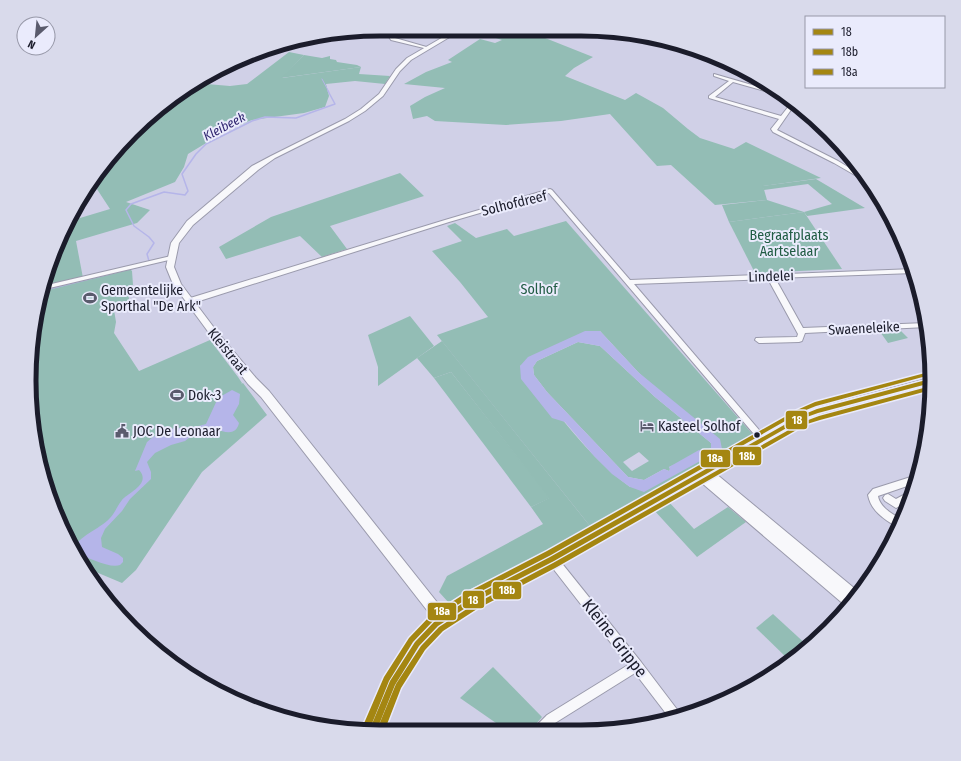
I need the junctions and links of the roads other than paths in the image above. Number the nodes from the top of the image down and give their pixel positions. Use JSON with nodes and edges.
{"nodes":[{"id":1,"x":390,"y":36,"type":"edge"},
{"id":2,"x":449,"y":36,"type":"edge"},
{"id":3,"x":428,"y":48,"type":"junction"},
{"id":4,"x":716,"y":75,"type":"dead end"},
{"id":5,"x":734,"y":80,"type":"junction"},
{"id":6,"x":766,"y":90,"type":"edge"},
{"id":7,"x":791,"y":107,"type":"edge"},
{"id":8,"x":783,"y":121,"type":"junction"},
{"id":9,"x":856,"y":173,"type":"edge"},
{"id":10,"x":171,"y":258,"type":"junction"},
{"id":11,"x":907,"y":271,"type":"edge"},
{"id":12,"x":770,"y":276,"type":"junction"},
{"id":13,"x":628,"y":282,"type":"junction"},
{"id":14,"x":49,"y":286,"type":"edge"},
{"id":15,"x":190,"y":301,"type":"junction"},
{"id":16,"x":920,"y":325,"type":"edge"},
{"id":17,"x":801,"y":331,"type":"junction"},
{"id":18,"x":759,"y":340,"type":"dead end"},
{"id":19,"x":925,"y":382,"type":"edge"},
{"id":20,"x":762,"y":438,"type":"junction"},
{"id":21,"x":703,"y":473,"type":"junction"},
{"id":22,"x":910,"y":481,"type":"edge"},
{"id":23,"x":888,"y":498,"type":"dead end"},
{"id":24,"x":904,"y":499,"type":"edge"},
{"id":25,"x":895,"y":520,"type":"edge"},
{"id":26,"x":552,"y":559,"type":"junction"},
{"id":27,"x":852,"y":593,"type":"edge"},
{"id":28,"x":846,"y":600,"type":"edge"},
{"id":29,"x":443,"y":620,"type":"junction"},
{"id":30,"x":636,"y":666,"type":"junction"},
{"id":31,"x":672,"y":712,"type":"edge"},
{"id":32,"x":375,"y":725,"type":"edge"},
{"id":33,"x":546,"y":725,"type":"edge"}],
"edges":[{"from":1,"to":3,"type":"street"},
{"from":2,"to":3,"type":"street","name":"Kleistraat"},
{"from":3,"to":10,"type":"street","name":"Kleistraat"},
{"from":4,"to":5,"type":"street"},
{"from":5,"to":6,"type":"street"},
{"from":5,"to":8,"type":"street"},
{"from":7,"to":8,"type":"street"},
{"from":8,"to":9,"type":"street"},
{"from":10,"to":14,"type":"street"},
{"from":10,"to":15,"type":"street","name":"Kleistraat"},
{"from":11,"to":12,"type":"street","name":"Lindelei"},
{"from":12,"to":13,"type":"street","name":"Lindelei"},
{"from":12,"to":17,"type":"street"},
{"from":13,"to":15,"type":"street","name":"Solhofdreef"},
{"from":13,"to":20,"type":"street","name":"Solhofdreef"},
{"from":15,"to":29,"type":"street","name":"Kleistraat"},
{"from":16,"to":17,"type":"street","name":"Swaeneleike"},
{"from":17,"to":18,"type":"street","name":"Swaeneleike"},
{"from":19,"to":20,"type":"street"},
{"from":20,"to":21,"type":"street"},
{"from":21,"to":26,"type":"street"},
{"from":21,"to":27,"type":"street"},
{"from":21,"to":28,"type":"street"},
{"from":22,"to":25,"type":"street"},
{"from":23,"to":24,"type":"street"},
{"from":26,"to":29,"type":"street"},
{"from":26,"to":30,"type":"street","name":"Kleine Grippe"},
{"from":29,"to":32,"type":"street"},
{"from":30,"to":31,"type":"street","name":"Kleine Grippe"},
{"from":30,"to":33,"type":"street"}]}
